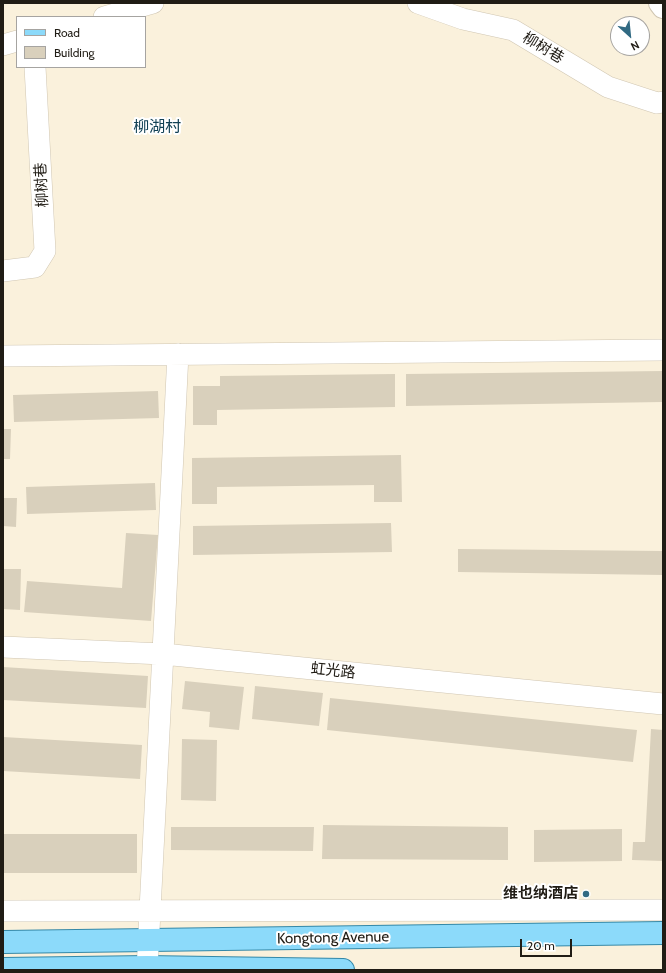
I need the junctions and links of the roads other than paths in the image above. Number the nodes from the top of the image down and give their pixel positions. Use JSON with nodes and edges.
{"nodes":[{"id":1,"x":153,"y":3,"type":"edge"},
{"id":2,"x":418,"y":3,"type":"edge"},
{"id":3,"x":660,"y":3,"type":"edge"},
{"id":4,"x":663,"y":7,"type":"edge"},
{"id":5,"x":108,"y":16,"type":"edge"},
{"id":6,"x":16,"y":41,"type":"edge"},
{"id":7,"x":3,"y":45,"type":"edge"},
{"id":8,"x":35,"y":68,"type":"edge"},
{"id":9,"x":663,"y":102,"type":"edge"},
{"id":10,"x":3,"y":271,"type":"edge"},
{"id":11,"x":663,"y":350,"type":"edge"},
{"id":12,"x":178,"y":354,"type":"junction"},
{"id":13,"x":3,"y":356,"type":"edge"},
{"id":14,"x":3,"y":648,"type":"edge"},
{"id":15,"x":163,"y":654,"type":"junction"},
{"id":16,"x":663,"y":704,"type":"edge"},
{"id":17,"x":150,"y":910,"type":"junction"},
{"id":18,"x":663,"y":910,"type":"edge"},
{"id":19,"x":3,"y":911,"type":"edge"},
{"id":20,"x":663,"y":933,"type":"edge"},
{"id":21,"x":148,"y":941,"type":"junction"},
{"id":22,"x":3,"y":942,"type":"edge"},
{"id":23,"x":147,"y":968,"type":"edge"},
{"id":24,"x":3,"y":969,"type":"edge"},
{"id":25,"x":343,"y":970,"type":"edge"}],
"edges":[{"from":1,"to":5,"type":"street"},
{"from":2,"to":9,"type":"street","name":"柳树巷"},
{"from":3,"to":4,"type":"street"},
{"from":6,"to":7,"type":"street"},
{"from":8,"to":10,"type":"street","name":"柳树巷"},
{"from":11,"to":12,"type":"street"},
{"from":12,"to":13,"type":"street"},
{"from":12,"to":15,"type":"street"},
{"from":14,"to":15,"type":"street","name":"虹光路"},
{"from":15,"to":16,"type":"street","name":"虹光路"},
{"from":15,"to":17,"type":"street"},
{"from":17,"to":18,"type":"street"},
{"from":17,"to":19,"type":"street"},
{"from":17,"to":21,"type":"street"},
{"from":20,"to":21,"type":"main road","name":"Kongtong Avenue"},
{"from":21,"to":22,"type":"main road","name":"Kongtong Avenue"},
{"from":21,"to":23,"type":"street"},
{"from":23,"to":24,"type":"main road","name":"Kongtong Avenue"},
{"from":23,"to":25,"type":"main road","name":"Kongtong Avenue"}]}
